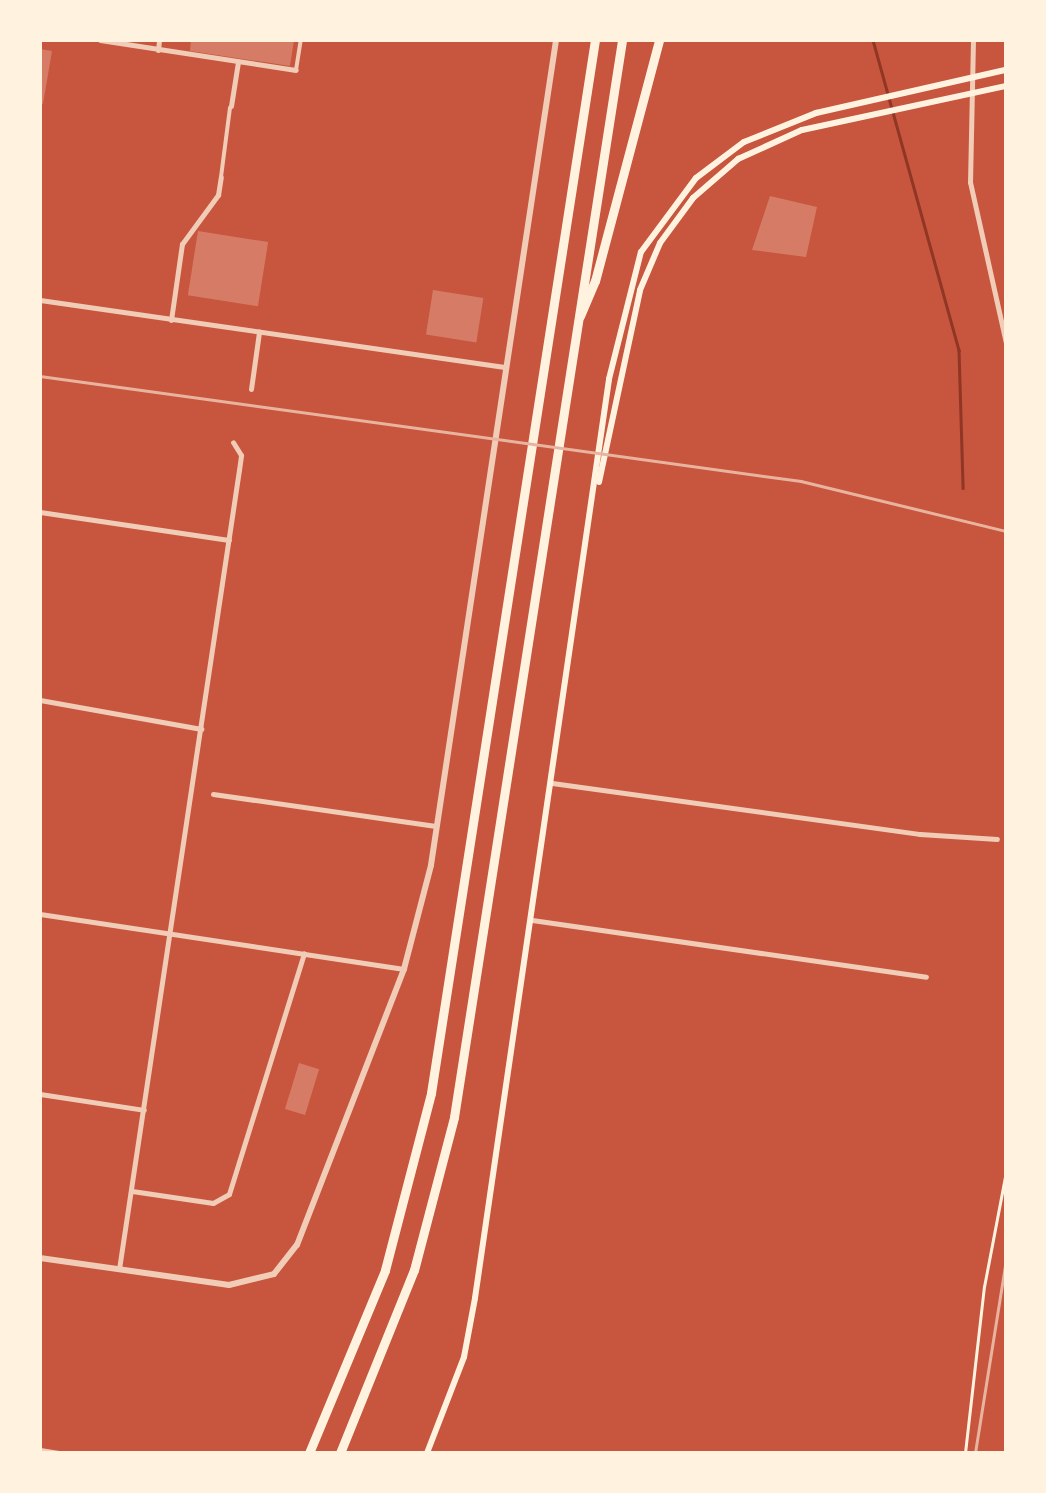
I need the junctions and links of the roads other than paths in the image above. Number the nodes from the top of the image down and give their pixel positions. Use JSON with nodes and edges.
{"nodes":[{"id":1,"x":100,"y":40,"type":"edge"},
{"id":2,"x":159,"y":40,"type":"edge"},
{"id":3,"x":301,"y":40,"type":"edge"},
{"id":4,"x":556,"y":40,"type":"edge"},
{"id":5,"x":592,"y":40,"type":"edge"},
{"id":6,"x":622,"y":40,"type":"edge"},
{"id":7,"x":659,"y":40,"type":"edge"},
{"id":8,"x":973,"y":40,"type":"edge"},
{"id":9,"x":146,"y":44,"type":"edge"},
{"id":10,"x":158,"y":50,"type":"junction"},
{"id":11,"x":238,"y":62,"type":"junction"},
{"id":12,"x":296,"y":70,"type":"joint"},
{"id":13,"x":1006,"y":70,"type":"edge"},
{"id":14,"x":974,"y":76,"type":"junction"},
{"id":15,"x":1006,"y":86,"type":"edge"},
{"id":16,"x":975,"y":88,"type":"junction"},
{"id":17,"x":231,"y":106,"type":"joint"},
{"id":18,"x":221,"y":177,"type":"joint"},
{"id":19,"x":40,"y":300,"type":"edge"},
{"id":20,"x":171,"y":320,"type":"junction"},
{"id":21,"x":575,"y":327,"type":"junction"},
{"id":22,"x":259,"y":332,"type":"junction"},
{"id":23,"x":1006,"y":343,"type":"edge"},
{"id":24,"x":506,"y":367,"type":"junction"},
{"id":25,"x":251,"y":389,"type":"dead end"},
{"id":26,"x":233,"y":442,"type":"dead end"},
{"id":27,"x":40,"y":512,"type":"edge"},
{"id":28,"x":589,"y":527,"type":"junction"},
{"id":29,"x":229,"y":540,"type":"junction"},
{"id":30,"x":40,"y":700,"type":"edge"},
{"id":31,"x":201,"y":729,"type":"junction"},
{"id":32,"x":552,"y":782,"type":"junction"},
{"id":33,"x":213,"y":794,"type":"dead end"},
{"id":34,"x":439,"y":827,"type":"junction"},
{"id":35,"x":997,"y":838,"type":"dead end"},
{"id":36,"x":40,"y":914,"type":"edge"},
{"id":37,"x":532,"y":920,"type":"junction"},
{"id":38,"x":172,"y":931,"type":"junction"},
{"id":39,"x":304,"y":954,"type":"junction"},
{"id":40,"x":404,"y":969,"type":"junction"},
{"id":41,"x":926,"y":977,"type":"dead end"},
{"id":42,"x":40,"y":1094,"type":"edge"},
{"id":43,"x":144,"y":1110,"type":"junction"},
{"id":44,"x":132,"y":1191,"type":"junction"},
{"id":45,"x":40,"y":1258,"type":"edge"},
{"id":46,"x":119,"y":1270,"type":"junction"},
{"id":47,"x":40,"y":1450,"type":"edge"},
{"id":48,"x":59,"y":1453,"type":"edge"},
{"id":49,"x":310,"y":1453,"type":"edge"},
{"id":50,"x":340,"y":1453,"type":"edge"},
{"id":51,"x":427,"y":1453,"type":"edge"}],
"edges":[{"from":1,"to":9,"type":"street"},
{"from":2,"to":10,"type":"street"},
{"from":3,"to":12,"type":"street"},
{"from":4,"to":24,"type":"street"},
{"from":5,"to":49,"type":"highway"},
{"from":6,"to":21,"type":"highway"},
{"from":7,"to":21,"type":"highway"},
{"from":8,"to":14,"type":"street"},
{"from":9,"to":10,"type":"street"},
{"from":10,"to":11,"type":"street"},
{"from":11,"to":12,"type":"street"},
{"from":11,"to":17,"type":"street"},
{"from":13,"to":14,"type":"main road"},
{"from":14,"to":16,"type":"street"},
{"from":14,"to":28,"type":"main road"},
{"from":15,"to":16,"type":"main road"},
{"from":16,"to":23,"type":"street"},
{"from":16,"to":28,"type":"main road"},
{"from":17,"to":18,"type":"street"},
{"from":18,"to":20,"type":"street"},
{"from":19,"to":20,"type":"street"},
{"from":20,"to":22,"type":"street"},
{"from":21,"to":50,"type":"highway"},
{"from":22,"to":24,"type":"street"},
{"from":22,"to":25,"type":"street"},
{"from":24,"to":34,"type":"street"},
{"from":26,"to":29,"type":"street"},
{"from":27,"to":29,"type":"street"},
{"from":28,"to":32,"type":"main road"},
{"from":29,"to":31,"type":"street"},
{"from":30,"to":31,"type":"street"},
{"from":31,"to":38,"type":"street"},
{"from":32,"to":35,"type":"street"},
{"from":32,"to":37,"type":"main road"},
{"from":33,"to":34,"type":"street"},
{"from":34,"to":40,"type":"street"},
{"from":36,"to":38,"type":"street"},
{"from":37,"to":41,"type":"street"},
{"from":37,"to":51,"type":"main road"},
{"from":38,"to":39,"type":"street"},
{"from":38,"to":43,"type":"street"},
{"from":39,"to":40,"type":"street"},
{"from":39,"to":44,"type":"street"},
{"from":40,"to":46,"type":"street"},
{"from":42,"to":43,"type":"street"},
{"from":43,"to":44,"type":"street"},
{"from":44,"to":46,"type":"street"},
{"from":45,"to":46,"type":"street"},
{"from":47,"to":48,"type":"street"}]}
